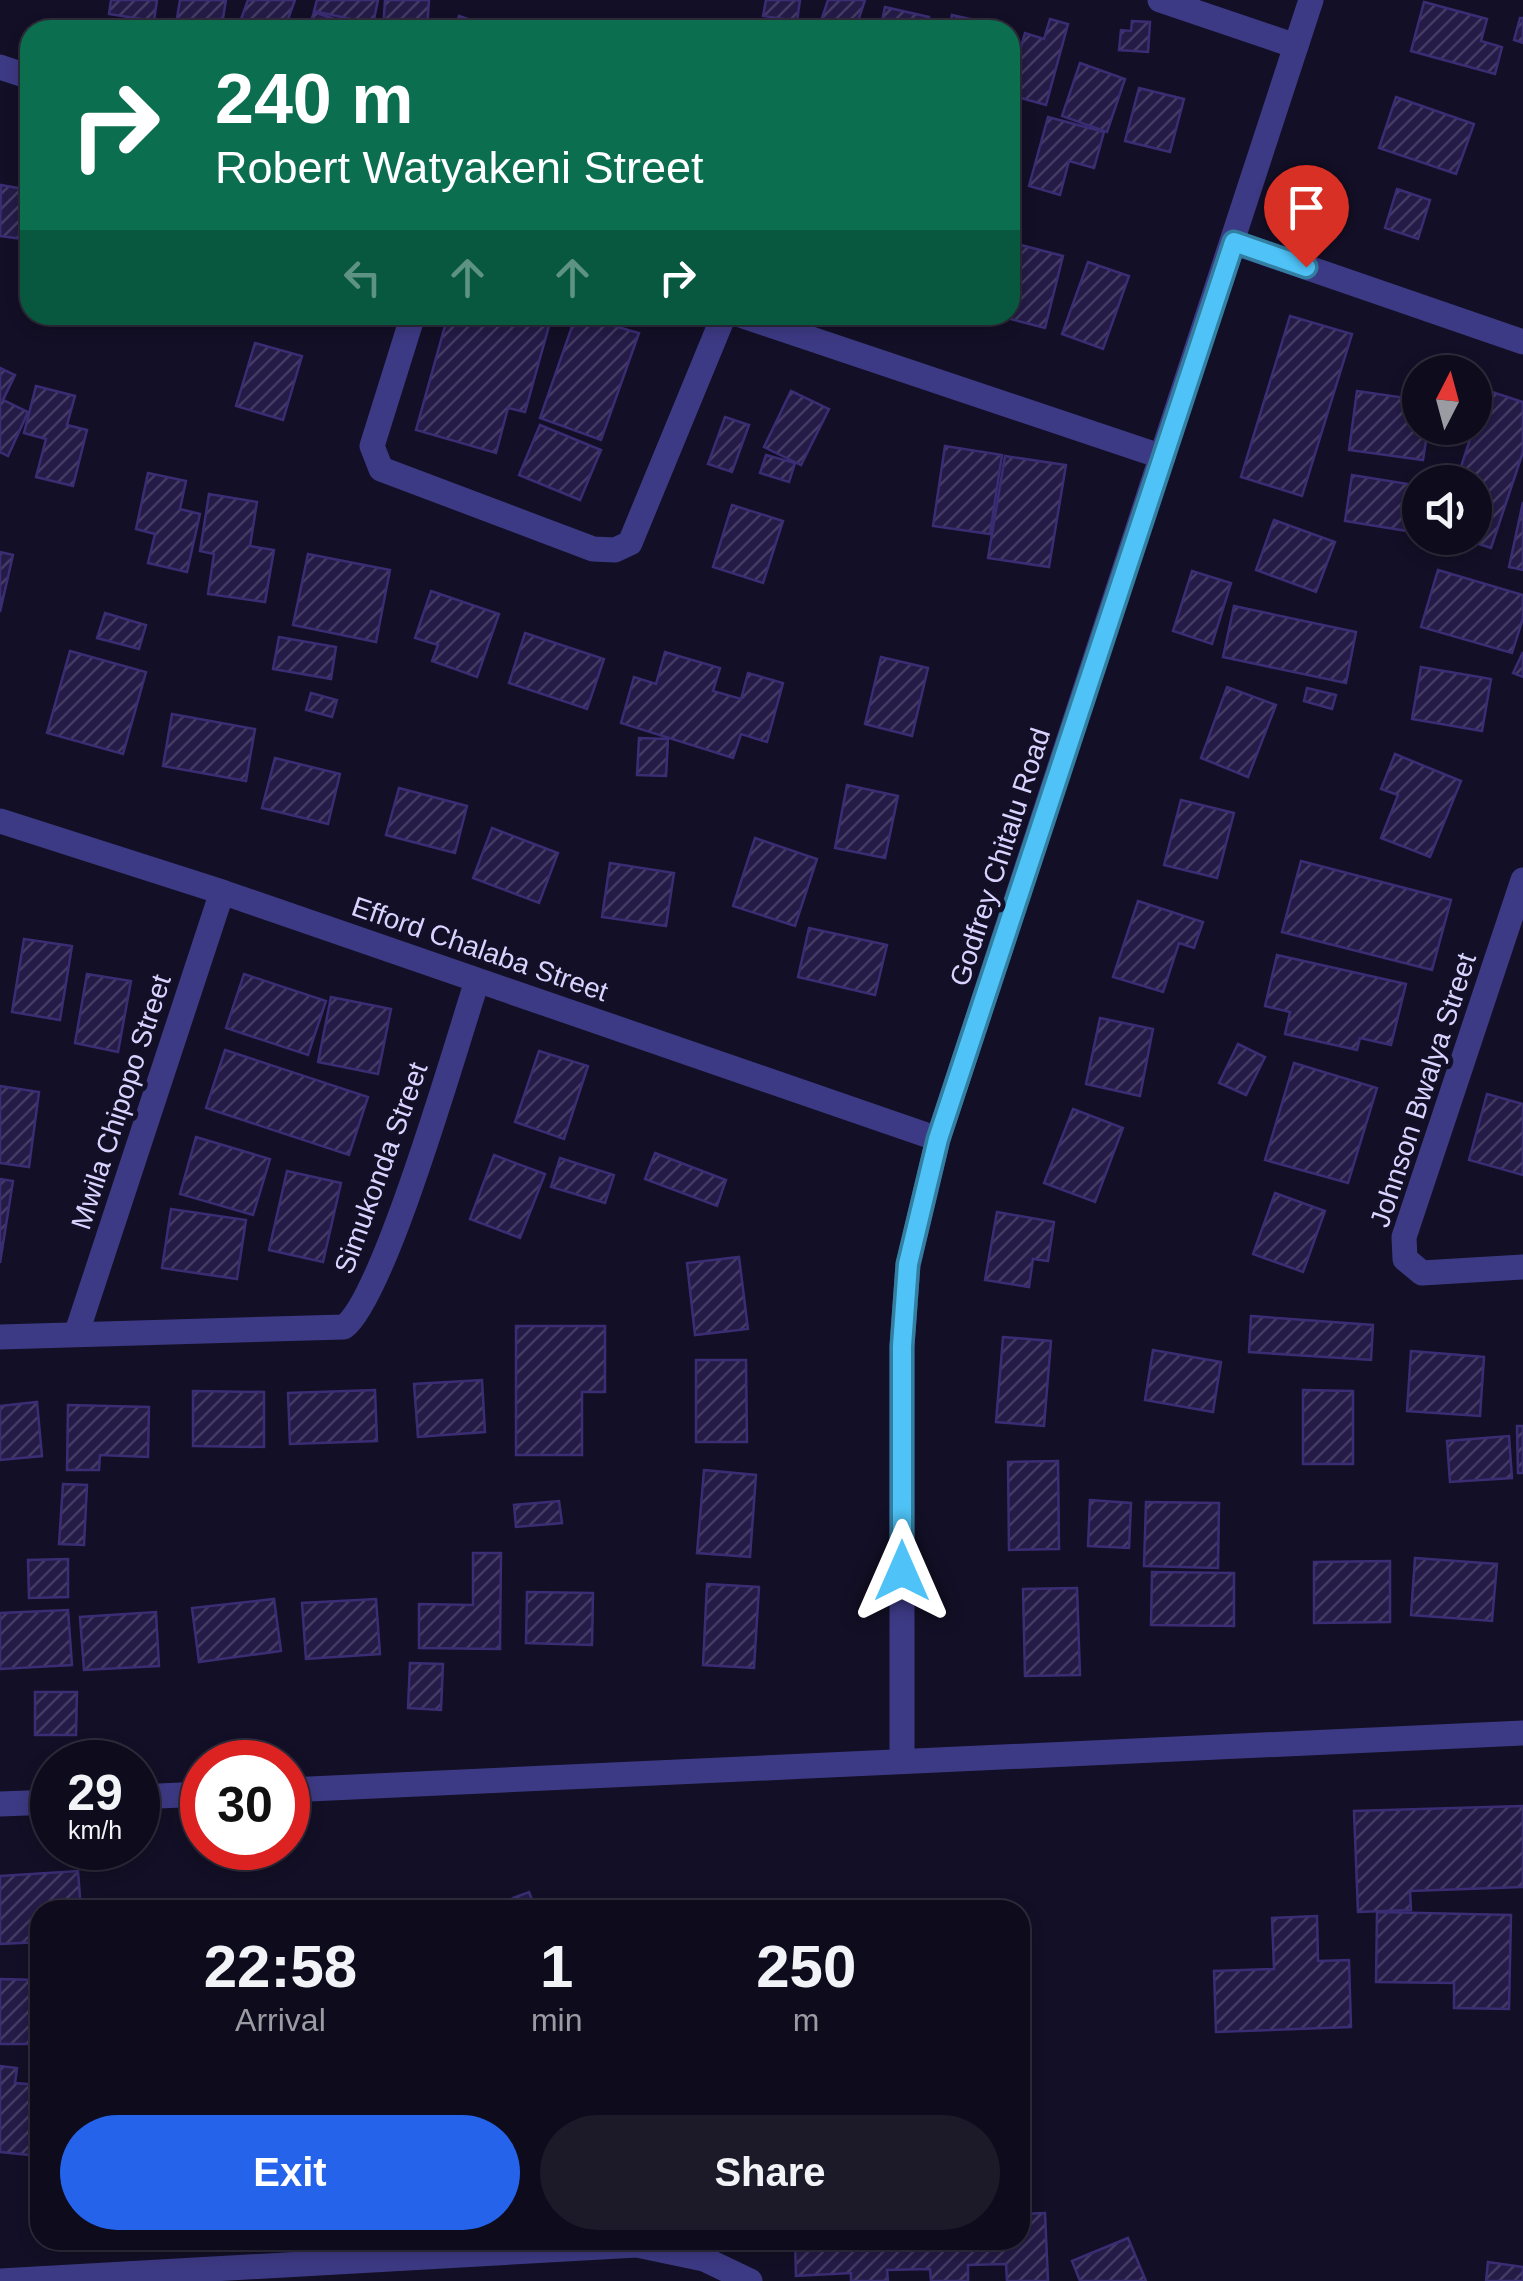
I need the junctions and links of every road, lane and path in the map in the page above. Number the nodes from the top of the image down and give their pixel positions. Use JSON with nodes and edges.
{"nodes":[{"id":1,"x":1160,"y":0,"type":"edge"},
{"id":2,"x":1312,"y":0,"type":"edge"},
{"id":3,"x":1296,"y":46,"type":"junction"},
{"id":4,"x":1234,"y":242,"type":"junction"},
{"id":5,"x":410,"y":325,"type":"edge"},
{"id":6,"x":720,"y":325,"type":"edge"},
{"id":7,"x":770,"y":325,"type":"edge"},
{"id":8,"x":1523,"y":342,"type":"edge"},
{"id":9,"x":1163,"y":457,"type":"junction"},
{"id":10,"x":0,"y":821,"type":"edge"},
{"id":11,"x":1523,"y":880,"type":"edge"},
{"id":12,"x":222,"y":892,"type":"junction"},
{"id":13,"x":477,"y":981,"type":"junction"},
{"id":14,"x":938,"y":1139,"type":"junction"},
{"id":15,"x":1523,"y":1267,"type":"edge"},
{"id":16,"x":77,"y":1332,"type":"junction"},
{"id":17,"x":0,"y":1336,"type":"edge"},
{"id":18,"x":1523,"y":1734,"type":"edge"},
{"id":19,"x":902,"y":1759,"type":"junction"},
{"id":20,"x":310,"y":1789,"type":"edge"},
{"id":21,"x":30,"y":1803,"type":"edge"},
{"id":22,"x":0,"y":1804,"type":"edge"},
{"id":23,"x":564,"y":2250,"type":"edge"},
{"id":24,"x":658,"y":2250,"type":"edge"},
{"id":25,"x":0,"y":2281,"type":"edge"},
{"id":26,"x":750,"y":2281,"type":"edge"}],
"edges":[{"from":1,"to":3,"type":"street"},
{"from":2,"to":3,"type":"street","name":"Godfrey Chitalu Road"},
{"from":3,"to":4,"type":"street","name":"Godfrey Chitalu Road"},
{"from":4,"to":8,"type":"street"},
{"from":4,"to":9,"type":"street","name":"Godfrey Chitalu Road"},
{"from":5,"to":6,"type":"street"},
{"from":7,"to":9,"type":"street"},
{"from":9,"to":14,"type":"street","name":"Godfrey Chitalu Road"},
{"from":10,"to":12,"type":"street","name":"Efford Chalaba Street"},
{"from":11,"to":15,"type":"street","name":"Johnson Bwalya Street"},
{"from":12,"to":13,"type":"street","name":"Efford Chalaba Street"},
{"from":12,"to":16,"type":"street","name":"Mwila Chipopo Street"},
{"from":13,"to":14,"type":"street","name":"Efford Chalaba Street"},
{"from":13,"to":16,"type":"street","name":"Simukonda Street"},
{"from":14,"to":19,"type":"street","name":"Godfrey Chitalu Road"},
{"from":16,"to":17,"type":"street","name":"Simukonda Street"},
{"from":18,"to":19,"type":"street"},
{"from":19,"to":20,"type":"street"},
{"from":21,"to":22,"type":"street"},
{"from":23,"to":25,"type":"street"},
{"from":24,"to":26,"type":"street"}]}
